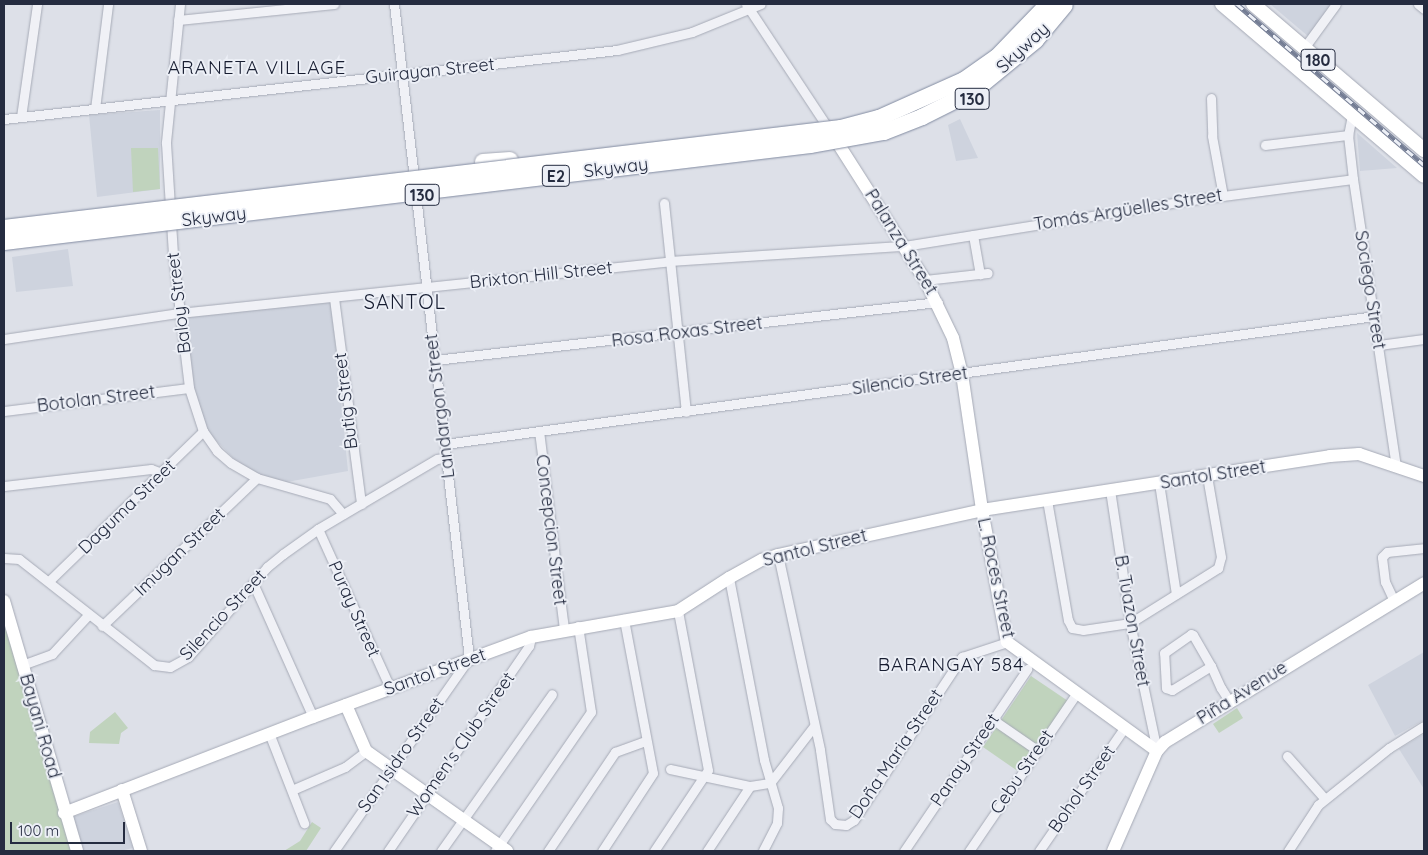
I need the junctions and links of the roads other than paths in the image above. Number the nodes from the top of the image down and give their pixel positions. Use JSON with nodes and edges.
{"nodes":[{"id":1,"x":37,"y":4,"type":"edge"},
{"id":2,"x":108,"y":4,"type":"edge"},
{"id":3,"x":180,"y":4,"type":"edge"},
{"id":4,"x":334,"y":4,"type":"edge"},
{"id":5,"x":394,"y":4,"type":"edge"},
{"id":6,"x":761,"y":4,"type":"edge"},
{"id":7,"x":1041,"y":4,"type":"edge"},
{"id":8,"x":1048,"y":4,"type":"edge"},
{"id":9,"x":1222,"y":4,"type":"edge"},
{"id":10,"x":1253,"y":4,"type":"edge"},
{"id":11,"x":1336,"y":4,"type":"edge"},
{"id":12,"x":1418,"y":4,"type":"edge"},
{"id":13,"x":1068,"y":5,"type":"edge"},
{"id":14,"x":748,"y":6,"type":"edge"},
{"id":15,"x":1424,"y":9,"type":"edge"},
{"id":16,"x":178,"y":20,"type":"junction"},
{"id":17,"x":1304,"y":48,"type":"junction"},
{"id":18,"x":402,"y":73,"type":"junction"},
{"id":19,"x":1211,"y":98,"type":"dead end"},
{"id":20,"x":169,"y":101,"type":"junction"},
{"id":21,"x":95,"y":109,"type":"junction"},
{"id":22,"x":1352,"y":114,"type":"junction"},
{"id":23,"x":21,"y":117,"type":"junction"},
{"id":24,"x":4,"y":119,"type":"edge"},
{"id":25,"x":826,"y":125,"type":"junction"},
{"id":26,"x":1348,"y":135,"type":"junction"},
{"id":27,"x":724,"y":138,"type":"junction"},
{"id":28,"x":1264,"y":145,"type":"dead end"},
{"id":29,"x":841,"y":147,"type":"junction"},
{"id":30,"x":1424,"y":150,"type":"edge"},
{"id":31,"x":537,"y":161,"type":"junction"},
{"id":32,"x":483,"y":162,"type":"junction"},
{"id":33,"x":414,"y":176,"type":"junction"},
{"id":34,"x":1424,"y":176,"type":"edge"},
{"id":35,"x":1354,"y":179,"type":"junction"},
{"id":36,"x":416,"y":196,"type":"junction"},
{"id":37,"x":1222,"y":196,"type":"junction"},
{"id":38,"x":664,"y":203,"type":"dead end"},
{"id":39,"x":208,"y":204,"type":"junction"},
{"id":40,"x":168,"y":205,"type":"junction"},
{"id":41,"x":170,"y":225,"type":"junction"},
{"id":42,"x":4,"y":226,"type":"edge"},
{"id":43,"x":973,"y":235,"type":"junction"},
{"id":44,"x":4,"y":244,"type":"edge"},
{"id":45,"x":904,"y":246,"type":"junction"},
{"id":46,"x":670,"y":261,"type":"junction"},
{"id":47,"x":926,"y":280,"type":"junction"},
{"id":48,"x":426,"y":287,"type":"junction"},
{"id":49,"x":334,"y":298,"type":"junction"},
{"id":50,"x":938,"y":302,"type":"junction"},
{"id":51,"x":179,"y":313,"type":"junction"},
{"id":52,"x":1374,"y":316,"type":"junction"},
{"id":53,"x":677,"y":334,"type":"junction"},
{"id":54,"x":4,"y":339,"type":"edge"},
{"id":55,"x":1424,"y":339,"type":"edge"},
{"id":56,"x":1379,"y":345,"type":"junction"},
{"id":57,"x":435,"y":360,"type":"junction"},
{"id":58,"x":962,"y":374,"type":"junction"},
{"id":59,"x":189,"y":388,"type":"junction"},
{"id":60,"x":4,"y":411,"type":"edge"},
{"id":61,"x":686,"y":412,"type":"junction"},
{"id":62,"x":203,"y":431,"type":"junction"},
{"id":63,"x":539,"y":431,"type":"junction"},
{"id":64,"x":445,"y":444,"type":"junction"},
{"id":65,"x":447,"y":456,"type":"junction"},
{"id":66,"x":1396,"y":466,"type":"junction"},
{"id":67,"x":162,"y":474,"type":"junction"},
{"id":68,"x":1207,"y":476,"type":"junction"},
{"id":69,"x":1424,"y":476,"type":"edge"},
{"id":70,"x":257,"y":478,"type":"junction"},
{"id":71,"x":1159,"y":483,"type":"junction"},
{"id":72,"x":4,"y":486,"type":"edge"},
{"id":73,"x":1110,"y":490,"type":"junction"},
{"id":74,"x":1047,"y":500,"type":"junction"},
{"id":75,"x":361,"y":504,"type":"junction"},
{"id":76,"x":982,"y":510,"type":"junction"},
{"id":77,"x":343,"y":514,"type":"junction"},
{"id":78,"x":318,"y":529,"type":"junction"},
{"id":79,"x":1424,"y":548,"type":"edge"},
{"id":80,"x":778,"y":555,"type":"junction"},
{"id":81,"x":4,"y":558,"type":"edge"},
{"id":82,"x":729,"y":578,"type":"junction"},
{"id":83,"x":49,"y":581,"type":"junction"},
{"id":84,"x":253,"y":583,"type":"junction"},
{"id":85,"x":1424,"y":583,"type":"edge"},
{"id":86,"x":1176,"y":594,"type":"junction"},
{"id":87,"x":4,"y":601,"type":"edge"},
{"id":88,"x":1394,"y":601,"type":"junction"},
{"id":89,"x":678,"y":611,"type":"junction"},
{"id":90,"x":88,"y":614,"type":"junction"},
{"id":91,"x":624,"y":619,"type":"junction"},
{"id":92,"x":1130,"y":623,"type":"junction"},
{"id":93,"x":102,"y":626,"type":"junction"},
{"id":94,"x":578,"y":626,"type":"junction"},
{"id":95,"x":564,"y":629,"type":"junction"},
{"id":96,"x":532,"y":637,"type":"junction"},
{"id":97,"x":1007,"y":642,"type":"junction"},
{"id":98,"x":469,"y":658,"type":"junction"},
{"id":99,"x":22,"y":665,"type":"junction"},
{"id":100,"x":1211,"y":666,"type":"junction"},
{"id":101,"x":1027,"y":669,"type":"dead end"},
{"id":102,"x":390,"y":688,"type":"junction"},
{"id":103,"x":552,"y":694,"type":"dead end"},
{"id":104,"x":1076,"y":694,"type":"junction"},
{"id":105,"x":1229,"y":701,"type":"junction"},
{"id":106,"x":346,"y":705,"type":"junction"},
{"id":107,"x":313,"y":716,"type":"junction"},
{"id":108,"x":992,"y":720,"type":"junction"},
{"id":109,"x":814,"y":726,"type":"junction"},
{"id":110,"x":1424,"y":726,"type":"edge"},
{"id":111,"x":1125,"y":728,"type":"junction"},
{"id":112,"x":270,"y":733,"type":"junction"},
{"id":113,"x":646,"y":740,"type":"junction"},
{"id":114,"x":1037,"y":750,"type":"junction"},
{"id":115,"x":366,"y":751,"type":"junction"},
{"id":116,"x":1157,"y":751,"type":"junction"},
{"id":117,"x":1287,"y":756,"type":"dead end"},
{"id":118,"x":670,"y":769,"type":"dead end"},
{"id":119,"x":390,"y":771,"type":"junction"},
{"id":120,"x":706,"y":776,"type":"junction"},
{"id":121,"x":770,"y":782,"type":"junction"},
{"id":122,"x":750,"y":786,"type":"junction"},
{"id":123,"x":122,"y":790,"type":"junction"},
{"id":124,"x":292,"y":790,"type":"junction"},
{"id":125,"x":426,"y":795,"type":"junction"},
{"id":126,"x":1325,"y":799,"type":"junction"},
{"id":127,"x":64,"y":812,"type":"junction"},
{"id":128,"x":462,"y":821,"type":"junction"},
{"id":129,"x":304,"y":823,"type":"dead end"},
{"id":130,"x":501,"y":849,"type":"edge"},
{"id":131,"x":77,"y":851,"type":"edge"},
{"id":132,"x":141,"y":851,"type":"edge"},
{"id":133,"x":334,"y":851,"type":"edge"},
{"id":134,"x":388,"y":851,"type":"edge"},
{"id":135,"x":441,"y":851,"type":"edge"},
{"id":136,"x":548,"y":851,"type":"edge"},
{"id":137,"x":602,"y":851,"type":"edge"},
{"id":138,"x":654,"y":851,"type":"edge"},
{"id":139,"x":707,"y":851,"type":"edge"},
{"id":140,"x":762,"y":851,"type":"edge"},
{"id":141,"x":904,"y":851,"type":"edge"},
{"id":142,"x":969,"y":851,"type":"edge"},
{"id":143,"x":1039,"y":851,"type":"edge"},
{"id":144,"x":1113,"y":851,"type":"edge"},
{"id":145,"x":1288,"y":851,"type":"edge"}],
"edges":[{"from":1,"to":23,"type":"street"},
{"from":2,"to":21,"type":"street"},
{"from":3,"to":16,"type":"street","name":"Baloy Street"},
{"from":4,"to":16,"type":"street"},
{"from":5,"to":18,"type":"street","name":"Landargon Street"},
{"from":6,"to":14,"type":"street","name":"Guirayan Street"},
{"from":7,"to":25,"type":"main road","number":"130"},
{"from":8,"to":39,"type":"highway","name":"Skyway","number":"E2","bridge":true},
{"from":9,"to":22,"type":"main road","number":"180"},
{"from":10,"to":17,"type":"main road","number":"180"},
{"from":11,"to":17,"type":"street"},
{"from":12,"to":15,"type":"street"},
{"from":13,"to":29,"type":"main road","number":"130"},
{"from":13,"to":44,"type":"highway","name":"Skyway","number":"E2","bridge":true},
{"from":14,"to":18,"type":"street","name":"Guirayan Street"},
{"from":14,"to":25,"type":"street","name":"Palanza Street"},
{"from":16,"to":20,"type":"street","name":"Baloy Street"},
{"from":17,"to":30,"type":"main road","number":"180"},
{"from":18,"to":20,"type":"street","name":"Guirayan Street"},
{"from":18,"to":33,"type":"street","name":"Landargon Street"},
{"from":19,"to":37,"type":"street"},
{"from":20,"to":21,"type":"street","name":"Guirayan Street"},
{"from":20,"to":40,"type":"street","name":"Baloy Street"},
{"from":21,"to":23,"type":"street","name":"Guirayan Street"},
{"from":22,"to":26,"type":"street","name":"Sociego Street"},
{"from":22,"to":34,"type":"main road","number":"180"},
{"from":23,"to":24,"type":"street","name":"Guirayan Street"},
{"from":25,"to":27,"type":"main road","number":"130"},
{"from":25,"to":29,"type":"street","name":"Palanza Street"},
{"from":26,"to":28,"type":"street"},
{"from":26,"to":35,"type":"street","name":"Sociego Street"},
{"from":27,"to":31,"type":"main road","number":"130"},
{"from":27,"to":32,"type":"highway"},
{"from":29,"to":36,"type":"main road","number":"130"},
{"from":29,"to":45,"type":"street","name":"Palanza Street"},
{"from":31,"to":32,"type":"highway"},
{"from":31,"to":33,"type":"main road","number":"130"},
{"from":32,"to":39,"type":"highway","bridge":true},
{"from":33,"to":36,"type":"street","name":"Landargon Street"},
{"from":33,"to":40,"type":"main road","number":"130"},
{"from":35,"to":37,"type":"street","name":"Tomás Argüelles Street"},
{"from":35,"to":52,"type":"street","name":"Sociego Street"},
{"from":36,"to":41,"type":"main road","number":"130"},
{"from":36,"to":48,"type":"street","name":"Landargon Street"},
{"from":37,"to":43,"type":"street","name":"Tomás Argüelles Street"},
{"from":38,"to":46,"type":"street"},
{"from":39,"to":42,"type":"highway","name":"Skyway","number":"E2","bridge":true},
{"from":40,"to":41,"type":"street","name":"Baloy Street"},
{"from":40,"to":42,"type":"main road","number":"130"},
{"from":41,"to":44,"type":"main road","number":"130"},
{"from":41,"to":51,"type":"street","name":"Baloy Street"},
{"from":43,"to":45,"type":"street","name":"Tomás Argüelles Street"},
{"from":43,"to":47,"type":"street"},
{"from":45,"to":46,"type":"street","name":"Brixton Hill Street"},
{"from":45,"to":47,"type":"street","name":"Palanza Street"},
{"from":46,"to":48,"type":"street","name":"Brixton Hill Street"},
{"from":46,"to":53,"type":"street"},
{"from":47,"to":50,"type":"street","name":"Palanza Street"},
{"from":48,"to":49,"type":"street","name":"Brixton Hill Street"},
{"from":48,"to":57,"type":"street","name":"Landargon Street"},
{"from":49,"to":51,"type":"street","name":"Brixton Hill Street"},
{"from":49,"to":75,"type":"street","name":"Butig Street"},
{"from":50,"to":53,"type":"street","name":"Rosa Roxas Street"},
{"from":50,"to":58,"type":"street","name":"Palanza Street"},
{"from":51,"to":54,"type":"street"},
{"from":51,"to":59,"type":"street","name":"Baloy Street"},
{"from":52,"to":56,"type":"street","name":"Sociego Street"},
{"from":52,"to":58,"type":"street","name":"Silencio Street"},
{"from":53,"to":57,"type":"street","name":"Rosa Roxas Street"},
{"from":53,"to":61,"type":"street"},
{"from":55,"to":56,"type":"street"},
{"from":56,"to":66,"type":"street","name":"Sociego Street"},
{"from":57,"to":64,"type":"street","name":"Landargon Street"},
{"from":58,"to":61,"type":"street","name":"Silencio Street"},
{"from":58,"to":76,"type":"street","name":"Palanza Street"},
{"from":59,"to":60,"type":"street","name":"Botolan Street"},
{"from":59,"to":62,"type":"street","name":"Baloy Street"},
{"from":61,"to":63,"type":"street","name":"Silencio Street"},
{"from":62,"to":67,"type":"street","name":"Daguma Street"},
{"from":62,"to":70,"type":"street","name":"Baloy Street"},
{"from":63,"to":64,"type":"street","name":"Silencio Street"},
{"from":63,"to":95,"type":"street","name":"Concepcion Street"},
{"from":64,"to":65,"type":"street","name":"Landargon Street"},
{"from":65,"to":75,"type":"street","name":"Silencio Street"},
{"from":65,"to":98,"type":"street","name":"Landargon Street"},
{"from":66,"to":68,"type":"street","name":"Santol Street"},
{"from":66,"to":69,"type":"street","name":"Santol Street"},
{"from":67,"to":72,"type":"street"},
{"from":67,"to":83,"type":"street","name":"Daguma Street"},
{"from":68,"to":71,"type":"street","name":"Santol Street"},
{"from":68,"to":86,"type":"street"},
{"from":70,"to":77,"type":"street","name":"Baloy Street"},
{"from":70,"to":93,"type":"street","name":"Imugan Street"},
{"from":71,"to":73,"type":"street","name":"Santol Street"},
{"from":71,"to":86,"type":"street"},
{"from":73,"to":74,"type":"street","name":"Santol Street"},
{"from":73,"to":92,"type":"street","name":"B. Tuazon Street"},
{"from":74,"to":76,"type":"street","name":"Santol Street"},
{"from":74,"to":92,"type":"street"},
{"from":75,"to":77,"type":"street","name":"Silencio Street"},
{"from":76,"to":80,"type":"street","name":"Santol Street"},
{"from":76,"to":97,"type":"street","name":"L. Roces Street"},
{"from":77,"to":78,"type":"street","name":"Silencio Street"},
{"from":78,"to":84,"type":"street","name":"Silencio Street"},
{"from":78,"to":102,"type":"street","name":"Puray Street"},
{"from":79,"to":88,"type":"street"},
{"from":80,"to":82,"type":"street","name":"Santol Street"},
{"from":80,"to":109,"type":"street"},
{"from":81,"to":83,"type":"street","name":"Silencio Street"},
{"from":82,"to":89,"type":"street","name":"Santol Street"},
{"from":82,"to":121,"type":"street"},
{"from":83,"to":90,"type":"street","name":"Silencio Street"},
{"from":84,"to":93,"type":"street","name":"Silencio Street"},
{"from":84,"to":107,"type":"street"},
{"from":85,"to":88,"type":"street","name":"Piña Avenue"},
{"from":86,"to":92,"type":"street"},
{"from":87,"to":99,"type":"street","name":"Bayani Road"},
{"from":88,"to":105,"type":"street","name":"Piña Avenue"},
{"from":89,"to":91,"type":"street","name":"Santol Street"},
{"from":89,"to":120,"type":"street"},
{"from":90,"to":93,"type":"street","name":"Silencio Street"},
{"from":90,"to":99,"type":"street"},
{"from":91,"to":94,"type":"street","name":"Santol Street"},
{"from":91,"to":113,"type":"street"},
{"from":92,"to":116,"type":"street","name":"B. Tuazon Street"},
{"from":94,"to":95,"type":"street","name":"Santol Street"},
{"from":94,"to":130,"type":"street"},
{"from":95,"to":96,"type":"street","name":"Santol Street"},
{"from":96,"to":98,"type":"street","name":"Santol Street"},
{"from":96,"to":125,"type":"street","name":"Women's Club Street"},
{"from":97,"to":104,"type":"street","name":"L. Roces Street"},
{"from":97,"to":109,"type":"street","name":"Doña Maria Street"},
{"from":98,"to":102,"type":"street","name":"Santol Street"},
{"from":98,"to":119,"type":"street","name":"San Isidro Street"},
{"from":99,"to":127,"type":"street","name":"Bayani Road"},
{"from":100,"to":100,"type":"street"},
{"from":100,"to":105,"type":"street"},
{"from":101,"to":108,"type":"street","name":"Panay Street"},
{"from":102,"to":106,"type":"street","name":"Santol Street"},
{"from":103,"to":128,"type":"street"},
{"from":104,"to":111,"type":"street","name":"L. Roces Street"},
{"from":104,"to":114,"type":"street","name":"Cebu Street"},
{"from":105,"to":116,"type":"street","name":"Piña Avenue"},
{"from":106,"to":107,"type":"street","name":"Santol Street"},
{"from":106,"to":115,"type":"street"},
{"from":107,"to":112,"type":"street","name":"Santol Street"},
{"from":108,"to":114,"type":"street"},
{"from":108,"to":141,"type":"street","name":"Panay Street"},
{"from":109,"to":121,"type":"street"},
{"from":110,"to":126,"type":"street"},
{"from":111,"to":116,"type":"street","name":"L. Roces Street"},
{"from":111,"to":143,"type":"street","name":"Bohol Street"},
{"from":112,"to":123,"type":"street","name":"Santol Street"},
{"from":112,"to":124,"type":"street"},
{"from":113,"to":136,"type":"street"},
{"from":113,"to":137,"type":"street"},
{"from":114,"to":142,"type":"street","name":"Cebu Street"},
{"from":115,"to":119,"type":"street"},
{"from":115,"to":124,"type":"street"},
{"from":116,"to":144,"type":"street","name":"Piña Avenue"},
{"from":117,"to":126,"type":"street"},
{"from":118,"to":120,"type":"street"},
{"from":119,"to":125,"type":"street"},
{"from":119,"to":133,"type":"street","name":"San Isidro Street"},
{"from":120,"to":122,"type":"street"},
{"from":120,"to":138,"type":"street"},
{"from":121,"to":122,"type":"street"},
{"from":121,"to":140,"type":"street"},
{"from":122,"to":139,"type":"street"},
{"from":123,"to":127,"type":"street","name":"Santol Street"},
{"from":123,"to":132,"type":"street"},
{"from":124,"to":129,"type":"street"},
{"from":125,"to":128,"type":"street"},
{"from":125,"to":134,"type":"street","name":"Women's Club Street"},
{"from":126,"to":145,"type":"street"},
{"from":127,"to":131,"type":"street","name":"Bayani Road"},
{"from":128,"to":130,"type":"street"},
{"from":128,"to":135,"type":"street"}]}
